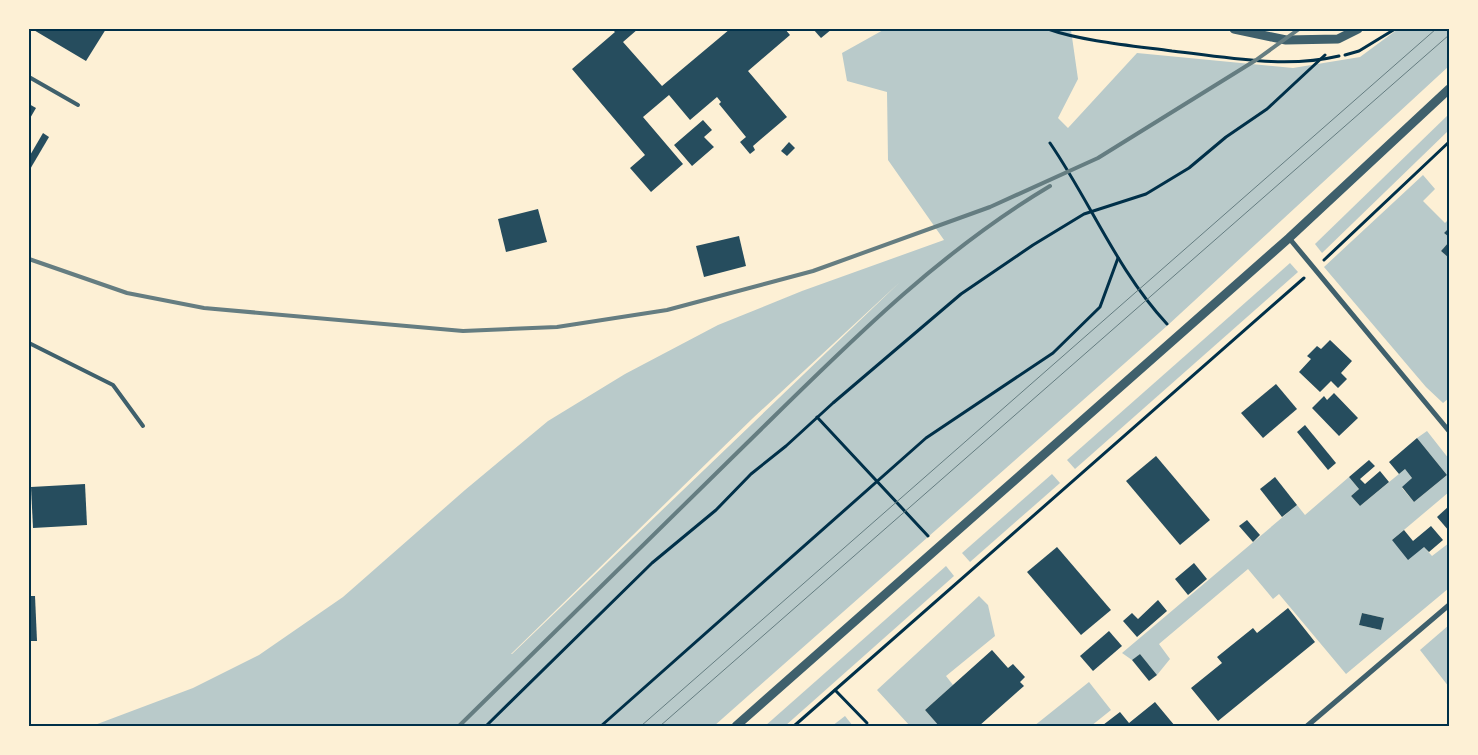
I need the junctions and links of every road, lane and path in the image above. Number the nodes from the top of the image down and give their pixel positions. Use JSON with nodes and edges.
{"nodes":[{"id":1,"x":1048,"y":29,"type":"edge"},
{"id":2,"x":1234,"y":29,"type":"edge"},
{"id":3,"x":1358,"y":29,"type":"edge"},
{"id":4,"x":1338,"y":39,"type":"junction"},
{"id":5,"x":1321,"y":60,"type":"junction"},
{"id":6,"x":29,"y":77,"type":"edge"},
{"id":7,"x":1449,"y":89,"type":"edge"},
{"id":8,"x":78,"y":105,"type":"dead end"},
{"id":9,"x":1050,"y":142,"type":"dead end"},
{"id":10,"x":1449,"y":142,"type":"edge"},
{"id":11,"x":1092,"y":212,"type":"junction"},
{"id":12,"x":1289,"y":238,"type":"junction"},
{"id":13,"x":1118,"y":258,"type":"junction"},
{"id":14,"x":1314,"y":269,"type":"junction"},
{"id":15,"x":1178,"y":336,"type":"junction"},
{"id":16,"x":29,"y":344,"type":"edge"},
{"id":17,"x":817,"y":417,"type":"junction"},
{"id":18,"x":143,"y":426,"type":"dead end"},
{"id":19,"x":1449,"y":431,"type":"edge"},
{"id":20,"x":878,"y":482,"type":"junction"},
{"id":21,"x":939,"y":547,"type":"junction"},
{"id":22,"x":1449,"y":605,"type":"edge"},
{"id":23,"x":835,"y":690,"type":"junction"},
{"id":24,"x":867,"y":723,"type":"dead end"},
{"id":25,"x":486,"y":726,"type":"edge"},
{"id":26,"x":600,"y":726,"type":"edge"},
{"id":27,"x":736,"y":726,"type":"edge"},
{"id":28,"x":794,"y":726,"type":"edge"},
{"id":29,"x":1307,"y":726,"type":"edge"}],
"edges":[{"from":1,"to":5,"type":"path"},
{"from":2,"to":4,"type":"street"},
{"from":3,"to":4,"type":"street"},
{"from":4,"to":5,"type":"path"},
{"from":5,"to":11,"type":"path"},
{"from":6,"to":8,"type":"lane"},
{"from":7,"to":12,"type":"street"},
{"from":9,"to":11,"type":"path"},
{"from":10,"to":14,"type":"path"},
{"from":11,"to":13,"type":"path"},
{"from":11,"to":17,"type":"path"},
{"from":12,"to":14,"type":"street"},
{"from":12,"to":15,"type":"street"},
{"from":13,"to":15,"type":"path"},
{"from":13,"to":20,"type":"path"},
{"from":14,"to":19,"type":"street"},
{"from":14,"to":23,"type":"path"},
{"from":15,"to":21,"type":"street"},
{"from":16,"to":18,"type":"lane"},
{"from":17,"to":20,"type":"path"},
{"from":17,"to":25,"type":"path"},
{"from":20,"to":21,"type":"path"},
{"from":20,"to":26,"type":"path"},
{"from":21,"to":27,"type":"street"},
{"from":22,"to":29,"type":"street"},
{"from":23,"to":24,"type":"path"},
{"from":23,"to":28,"type":"path"}]}
